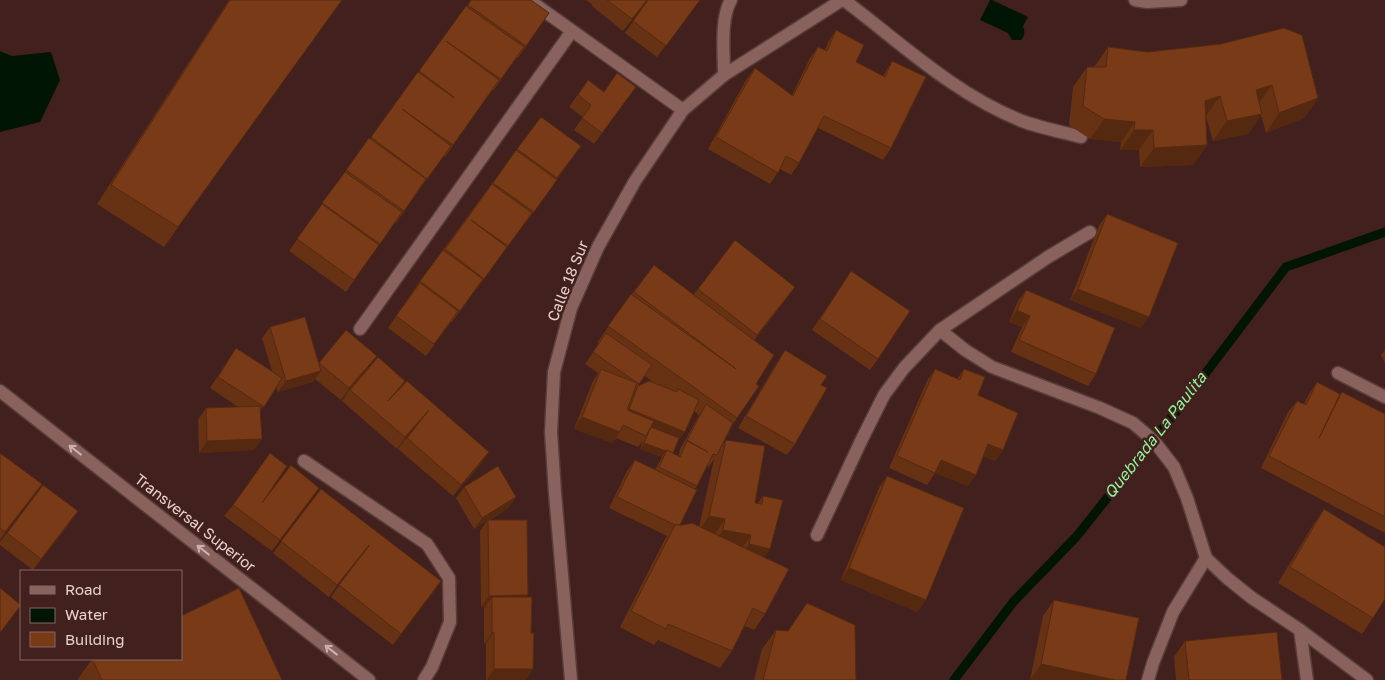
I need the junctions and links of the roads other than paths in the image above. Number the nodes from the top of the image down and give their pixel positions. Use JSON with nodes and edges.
{"nodes":[{"id":1,"x":529,"y":0,"type":"edge"},
{"id":2,"x":731,"y":0,"type":"edge"},
{"id":3,"x":843,"y":0,"type":"edge"},
{"id":4,"x":1136,"y":0,"type":"edge"},
{"id":5,"x":1181,"y":0,"type":"edge"},
{"id":6,"x":572,"y":31,"type":"junction"},
{"id":7,"x":724,"y":75,"type":"junction"},
{"id":8,"x":683,"y":110,"type":"junction"},
{"id":9,"x":1081,"y":137,"type":"dead end"},
{"id":10,"x":1090,"y":232,"type":"dead end"},
{"id":11,"x":360,"y":329,"type":"dead end"},
{"id":12,"x":940,"y":330,"type":"junction"},
{"id":13,"x":1338,"y":373,"type":"dead end"},
{"id":14,"x":0,"y":391,"type":"edge"},
{"id":15,"x":1385,"y":397,"type":"edge"},
{"id":16,"x":304,"y":461,"type":"dead end"},
{"id":17,"x":817,"y":535,"type":"dead end"},
{"id":18,"x":1206,"y":558,"type":"junction"},
{"id":19,"x":1300,"y":630,"type":"junction"},
{"id":20,"x":370,"y":680,"type":"edge"},
{"id":21,"x":424,"y":680,"type":"edge"},
{"id":22,"x":571,"y":680,"type":"edge"},
{"id":23,"x":1148,"y":680,"type":"edge"},
{"id":24,"x":1307,"y":680,"type":"edge"},
{"id":25,"x":1367,"y":680,"type":"edge"}],
"edges":[{"from":1,"to":6,"type":"street"},
{"from":2,"to":7,"type":"street"},
{"from":3,"to":7,"type":"street","name":"Calle 18 Sur"},
{"from":3,"to":9,"type":"street"},
{"from":4,"to":5,"type":"street"},
{"from":6,"to":8,"type":"street"},
{"from":6,"to":11,"type":"street"},
{"from":7,"to":8,"type":"street","name":"Calle 18 Sur"},
{"from":8,"to":22,"type":"street","name":"Calle 18 Sur"},
{"from":10,"to":12,"type":"street"},
{"from":12,"to":17,"type":"street"},
{"from":12,"to":18,"type":"street"},
{"from":13,"to":15,"type":"street"},
{"from":20,"to":14,"type":"street","name":"Transversal Superior","one_way":true},
{"from":16,"to":21,"type":"street"},
{"from":18,"to":19,"type":"street"},
{"from":18,"to":23,"type":"street"},
{"from":19,"to":24,"type":"street"},
{"from":19,"to":25,"type":"street"}]}
